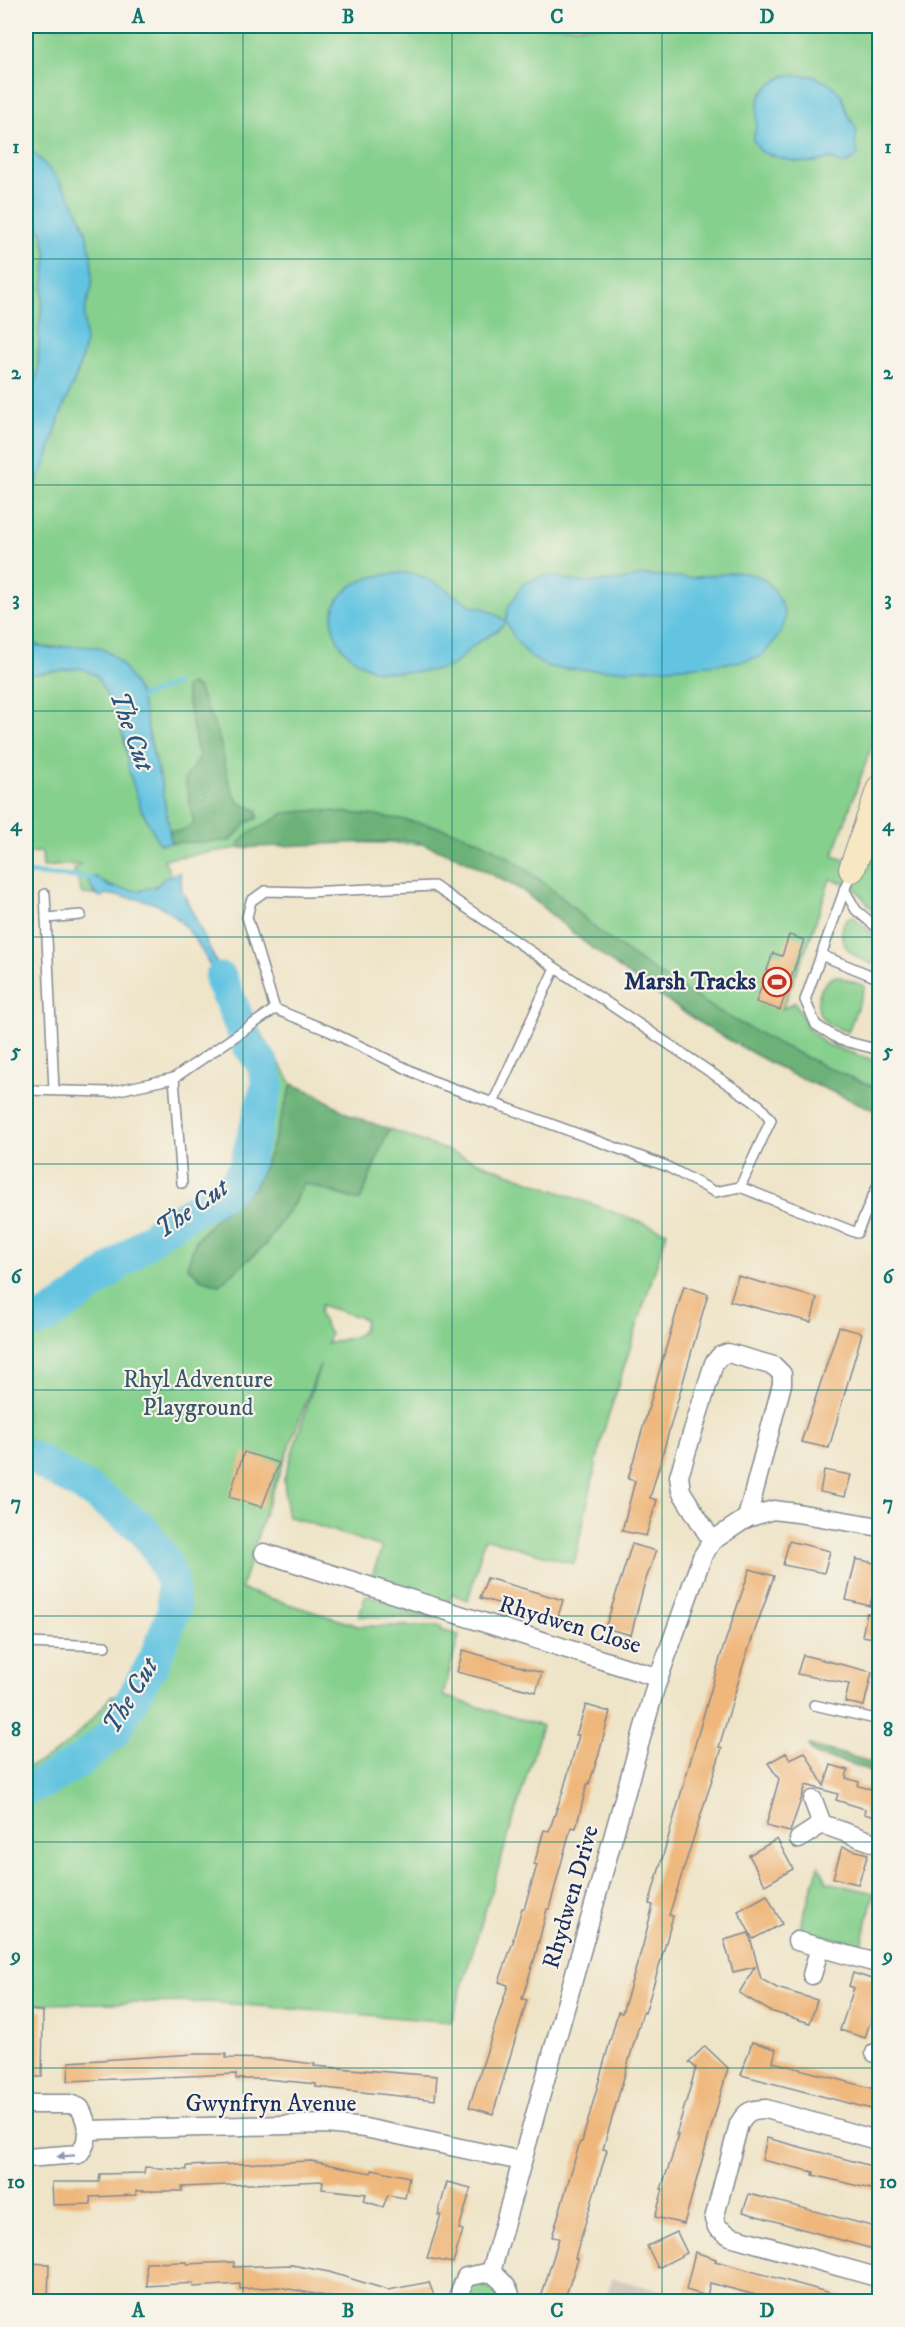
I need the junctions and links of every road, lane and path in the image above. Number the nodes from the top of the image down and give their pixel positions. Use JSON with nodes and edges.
{"nodes":[{"id":1,"x":879,"y":788,"type":"edge"},
{"id":2,"x":848,"y":879,"type":"junction"},
{"id":3,"x":45,"y":894,"type":"dead end"},
{"id":4,"x":81,"y":915,"type":"dead end"},
{"id":5,"x":46,"y":918,"type":"junction"},
{"id":6,"x":879,"y":930,"type":"edge"},
{"id":7,"x":821,"y":955,"type":"junction"},
{"id":8,"x":555,"y":968,"type":"junction"},
{"id":9,"x":879,"y":979,"type":"edge"},
{"id":10,"x":276,"y":1009,"type":"junction"},
{"id":11,"x":879,"y":1050,"type":"edge"},
{"id":12,"x":174,"y":1078,"type":"junction"},
{"id":13,"x":26,"y":1090,"type":"edge"},
{"id":14,"x":54,"y":1090,"type":"junction"},
{"id":15,"x":493,"y":1103,"type":"junction"},
{"id":16,"x":879,"y":1180,"type":"edge"},
{"id":17,"x":182,"y":1183,"type":"dead end"},
{"id":18,"x":740,"y":1187,"type":"junction"},
{"id":19,"x":747,"y":1518,"type":"junction"},
{"id":20,"x":879,"y":1527,"type":"edge"},
{"id":21,"x":712,"y":1541,"type":"junction"},
{"id":22,"x":264,"y":1553,"type":"dead end"},
{"id":23,"x":26,"y":1643,"type":"edge"},
{"id":24,"x":105,"y":1647,"type":"dead end"},
{"id":25,"x":659,"y":1678,"type":"junction"},
{"id":26,"x":813,"y":1705,"type":"dead end"},
{"id":27,"x":879,"y":1720,"type":"edge"},
{"id":28,"x":813,"y":1800,"type":"dead end"},
{"id":29,"x":822,"y":1824,"type":"junction"},
{"id":30,"x":799,"y":1839,"type":"dead end"},
{"id":31,"x":879,"y":1845,"type":"edge"},
{"id":32,"x":797,"y":1941,"type":"dead end"},
{"id":33,"x":820,"y":1947,"type":"junction"},
{"id":34,"x":879,"y":1964,"type":"edge"},
{"id":35,"x":812,"y":1976,"type":"dead end"},
{"id":36,"x":26,"y":2104,"type":"edge"},
{"id":37,"x":88,"y":2130,"type":"junction"},
{"id":38,"x":879,"y":2141,"type":"edge"},
{"id":39,"x":26,"y":2158,"type":"edge"},
{"id":40,"x":522,"y":2161,"type":"junction"},
{"id":41,"x":491,"y":2272,"type":"junction"},
{"id":42,"x":879,"y":2278,"type":"edge"},
{"id":43,"x":456,"y":2301,"type":"edge"},
{"id":44,"x":511,"y":2301,"type":"edge"}],
"edges":[{"from":1,"to":2,"type":"street"},
{"from":2,"to":6,"type":"lane"},
{"from":2,"to":7,"type":"lane"},
{"from":3,"to":5,"type":"lane"},
{"from":4,"to":5,"type":"lane"},
{"from":5,"to":14,"type":"lane"},
{"from":7,"to":9,"type":"lane"},
{"from":7,"to":11,"type":"lane"},
{"from":8,"to":10,"type":"lane"},
{"from":8,"to":15,"type":"lane"},
{"from":8,"to":18,"type":"lane"},
{"from":10,"to":12,"type":"lane"},
{"from":10,"to":15,"type":"lane"},
{"from":12,"to":14,"type":"lane"},
{"from":12,"to":17,"type":"lane"},
{"from":13,"to":14,"type":"lane"},
{"from":15,"to":18,"type":"lane"},
{"from":16,"to":18,"type":"lane"},
{"from":19,"to":20,"type":"street","name":"Rhydwen Drive"},
{"from":19,"to":21,"type":"street","name":"Rhydwen Drive"},
{"from":19,"to":21,"type":"street"},
{"from":21,"to":25,"type":"street","name":"Rhydwen Drive"},
{"from":22,"to":25,"type":"street","name":"Rhydwen Close"},
{"from":23,"to":24,"type":"lane"},
{"from":25,"to":40,"type":"street","name":"Rhydwen Drive"},
{"from":26,"to":27,"type":"lane"},
{"from":28,"to":29,"type":"street"},
{"from":29,"to":30,"type":"street"},
{"from":29,"to":31,"type":"street"},
{"from":32,"to":33,"type":"street"},
{"from":33,"to":34,"type":"street"},
{"from":33,"to":35,"type":"street"},
{"from":36,"to":37,"type":"street"},
{"from":37,"to":39,"type":"street","one_way":true},
{"from":37,"to":40,"type":"street","name":"Gwynfryn Avenue"},
{"from":38,"to":42,"type":"street"},
{"from":40,"to":41,"type":"street","name":"Rhydwen Drive"},
{"from":41,"to":43,"type":"street"},
{"from":41,"to":44,"type":"street"}]}
